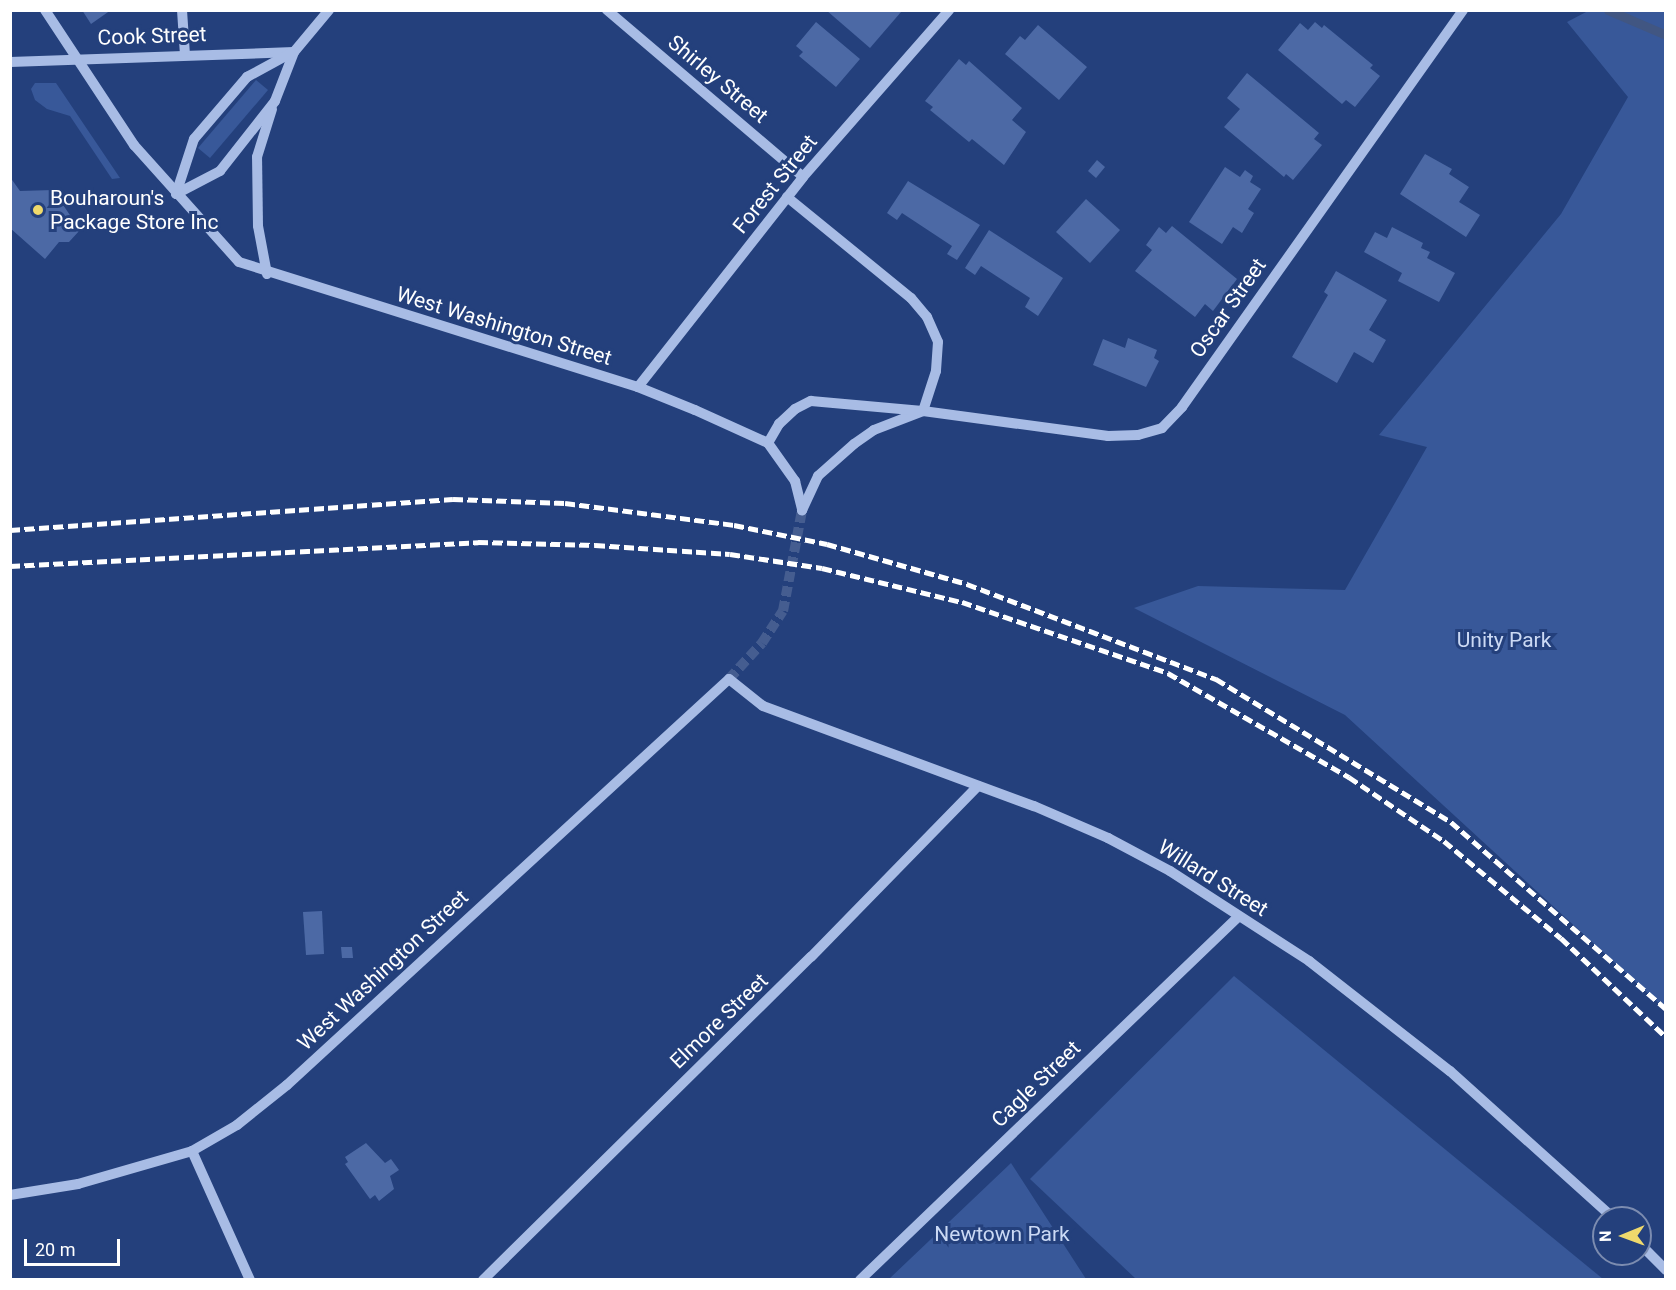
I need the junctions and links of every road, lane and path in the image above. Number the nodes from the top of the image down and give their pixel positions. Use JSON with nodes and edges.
{"nodes":[{"id":1,"x":45,"y":10,"type":"edge"},
{"id":2,"x":182,"y":10,"type":"edge"},
{"id":3,"x":329,"y":10,"type":"edge"},
{"id":4,"x":607,"y":10,"type":"edge"},
{"id":5,"x":949,"y":10,"type":"edge"},
{"id":6,"x":1463,"y":10,"type":"edge"},
{"id":7,"x":294,"y":52,"type":"junction"},
{"id":8,"x":185,"y":55,"type":"junction"},
{"id":9,"x":75,"y":58,"type":"junction"},
{"id":10,"x":10,"y":62,"type":"edge"},
{"id":11,"x":275,"y":100,"type":"junction"},
{"id":12,"x":803,"y":177,"type":"junction"},
{"id":13,"x":176,"y":194,"type":"junction"},
{"id":14,"x":788,"y":197,"type":"junction"},
{"id":15,"x":267,"y":274,"type":"junction"},
{"id":16,"x":638,"y":387,"type":"junction"},
{"id":17,"x":923,"y":411,"type":"junction"},
{"id":18,"x":768,"y":444,"type":"junction"},
{"id":19,"x":729,"y":679,"type":"joint"},
{"id":20,"x":978,"y":786,"type":"junction"},
{"id":21,"x":1239,"y":916,"type":"junction"},
{"id":22,"x":192,"y":1151,"type":"junction"},
{"id":23,"x":10,"y":1195,"type":"edge"},
{"id":24,"x":1600,"y":1206,"type":"edge"},
{"id":25,"x":1652,"y":1256,"type":"edge"},
{"id":26,"x":1665,"y":1270,"type":"edge"},
{"id":27,"x":250,"y":1280,"type":"edge"},
{"id":28,"x":483,"y":1280,"type":"edge"},
{"id":29,"x":860,"y":1280,"type":"edge"}],
"edges":[{"from":1,"to":9,"type":"street","name":"West Washington Street"},
{"from":2,"to":8,"type":"street"},
{"from":3,"to":7,"type":"street"},
{"from":4,"to":12,"type":"street","name":"Shirley Street"},
{"from":5,"to":12,"type":"street","name":"Forest Street"},
{"from":6,"to":17,"type":"street","name":"Oscar Street"},
{"from":7,"to":8,"type":"street","name":"Cook Street"},
{"from":7,"to":11,"type":"street"},
{"from":7,"to":13,"type":"street"},
{"from":8,"to":9,"type":"street","name":"Cook Street"},
{"from":9,"to":10,"type":"street","name":"Cook Street"},
{"from":9,"to":13,"type":"street","name":"West Washington Street"},
{"from":11,"to":13,"type":"street"},
{"from":11,"to":15,"type":"street"},
{"from":12,"to":14,"type":"street","name":"Forest Street"},
{"from":13,"to":15,"type":"street","name":"West Washington Street"},
{"from":14,"to":16,"type":"street","name":"Forest Street"},
{"from":14,"to":17,"type":"street"},
{"from":15,"to":16,"type":"street","name":"West Washington Street"},
{"from":16,"to":18,"type":"street","name":"West Washington Street"},
{"from":17,"to":18,"type":"street","name":"Oscar Street"},
{"from":17,"to":18,"type":"street","name":"Oscar Street"},
{"from":19,"to":20,"type":"street","name":"Willard Street"},
{"from":19,"to":22,"type":"street","name":"West Washington Street"},
{"from":20,"to":21,"type":"street","name":"Willard Street"},
{"from":20,"to":28,"type":"street","name":"Elmore Street"},
{"from":21,"to":24,"type":"street","name":"Willard Street"},
{"from":21,"to":29,"type":"street","name":"Cagle Street"},
{"from":22,"to":23,"type":"street","name":"West Washington Street"},
{"from":22,"to":27,"type":"street"},
{"from":25,"to":26,"type":"street"}]}
